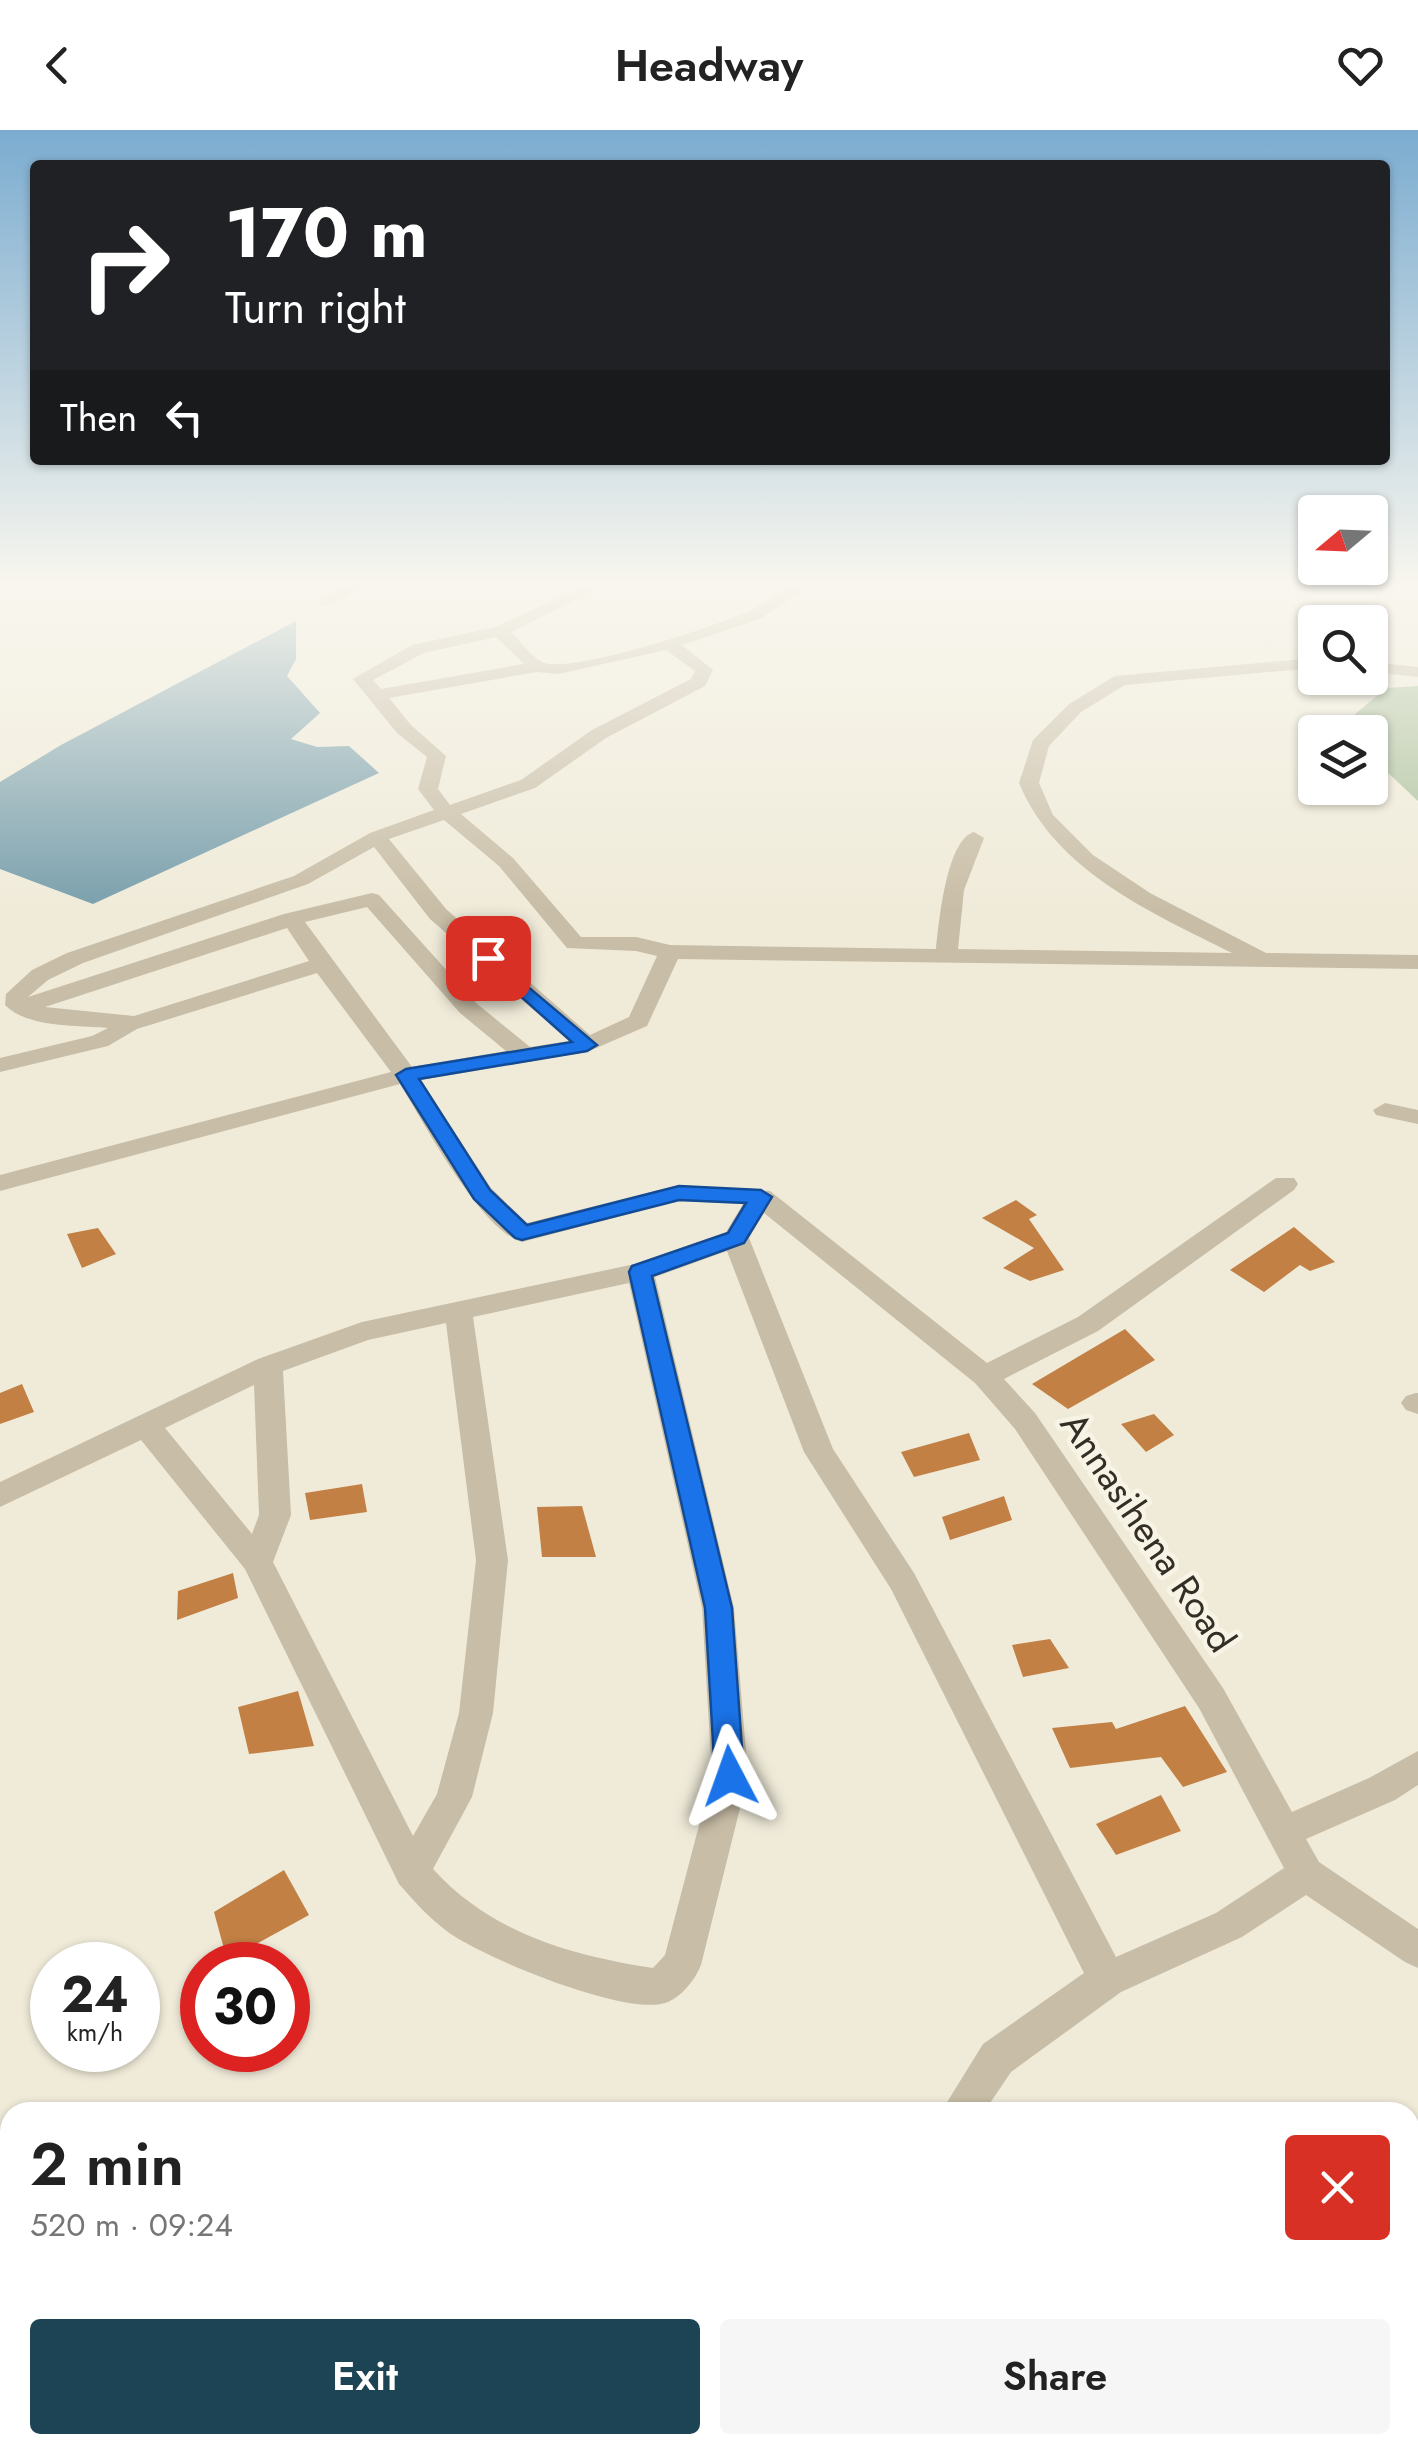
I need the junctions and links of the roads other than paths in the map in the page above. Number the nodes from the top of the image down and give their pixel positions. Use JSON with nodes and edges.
{"nodes":[{"id":1,"x":380,"y":694,"type":"edge"},
{"id":2,"x":674,"y":694,"type":"edge"},
{"id":3,"x":1097,"y":694,"type":"edge"},
{"id":4,"x":377,"y":695,"type":"joint"},
{"id":5,"x":445,"y":811,"type":"junction"},
{"id":6,"x":377,"y":836,"type":"junction"},
{"id":7,"x":974,"y":838,"type":"dead end"},
{"id":8,"x":292,"y":919,"type":"junction"},
{"id":9,"x":670,"y":952,"type":"junction"},
{"id":10,"x":946,"y":954,"type":"junction"},
{"id":11,"x":1263,"y":960,"type":"junction"},
{"id":12,"x":1418,"y":962,"type":"edge"},
{"id":13,"x":322,"y":964,"type":"junction"},
{"id":14,"x":12,"y":1007,"type":"edge"},
{"id":15,"x":136,"y":1023,"type":"junction"},
{"id":16,"x":587,"y":1045,"type":"junction"},
{"id":17,"x":526,"y":1055,"type":"junction"},
{"id":18,"x":0,"y":1065,"type":"edge"},
{"id":19,"x":406,"y":1075,"type":"junction"},
{"id":20,"x":1385,"y":1110,"type":"dead end"},
{"id":21,"x":1418,"y":1117,"type":"edge"},
{"id":22,"x":0,"y":1182,"type":"edge"},
{"id":23,"x":1285,"y":1184,"type":"dead end"},
{"id":24,"x":761,"y":1197,"type":"junction"},
{"id":25,"x":736,"y":1238,"type":"junction"},
{"id":26,"x":640,"y":1272,"type":"junction"},
{"id":27,"x":459,"y":1314,"type":"junction"},
{"id":28,"x":268,"y":1366,"type":"junction"},
{"id":29,"x":985,"y":1376,"type":"junction"},
{"id":30,"x":147,"y":1426,"type":"junction"},
{"id":31,"x":0,"y":1495,"type":"edge"},
{"id":32,"x":257,"y":1562,"type":"junction"},
{"id":33,"x":1418,"y":1766,"type":"edge"},
{"id":34,"x":1283,"y":1833,"type":"junction"},
{"id":35,"x":412,"y":1872,"type":"junction"},
{"id":36,"x":1306,"y":1874,"type":"junction"},
{"id":37,"x":1418,"y":1950,"type":"edge"},
{"id":38,"x":1107,"y":1979,"type":"junction"},
{"id":39,"x":968,"y":2102,"type":"edge"}],
"edges":[{"from":1,"to":4,"type":"street"},
{"from":2,"to":5,"type":"street"},
{"from":3,"to":11,"type":"street"},
{"from":4,"to":5,"type":"street"},
{"from":5,"to":6,"type":"street"},
{"from":5,"to":9,"type":"street"},
{"from":6,"to":14,"type":"street"},
{"from":6,"to":16,"type":"street"},
{"from":7,"to":10,"type":"street"},
{"from":8,"to":13,"type":"street"},
{"from":8,"to":14,"type":"street"},
{"from":8,"to":17,"type":"street"},
{"from":9,"to":10,"type":"street"},
{"from":9,"to":16,"type":"street"},
{"from":10,"to":11,"type":"street"},
{"from":11,"to":12,"type":"street"},
{"from":13,"to":15,"type":"street"},
{"from":13,"to":19,"type":"street"},
{"from":14,"to":15,"type":"street"},
{"from":15,"to":18,"type":"street"},
{"from":16,"to":17,"type":"street"},
{"from":17,"to":19,"type":"street"},
{"from":19,"to":22,"type":"street"},
{"from":19,"to":24,"type":"street"},
{"from":20,"to":21,"type":"street"},
{"from":23,"to":29,"type":"street"},
{"from":24,"to":25,"type":"street"},
{"from":24,"to":29,"type":"street","name":"Annasihena Road"},
{"from":25,"to":26,"type":"street"},
{"from":25,"to":38,"type":"street"},
{"from":26,"to":27,"type":"street"},
{"from":26,"to":35,"type":"street"},
{"from":27,"to":28,"type":"street"},
{"from":27,"to":35,"type":"street"},
{"from":28,"to":30,"type":"street"},
{"from":28,"to":32,"type":"street"},
{"from":29,"to":34,"type":"street","name":"Annasihena Road"},
{"from":30,"to":31,"type":"street"},
{"from":30,"to":32,"type":"street"},
{"from":32,"to":35,"type":"street"},
{"from":33,"to":34,"type":"street"},
{"from":34,"to":36,"type":"street","name":"Annasihena Road"},
{"from":36,"to":37,"type":"street","name":"Annasihena Road"},
{"from":36,"to":38,"type":"street"},
{"from":38,"to":39,"type":"street"}]}
